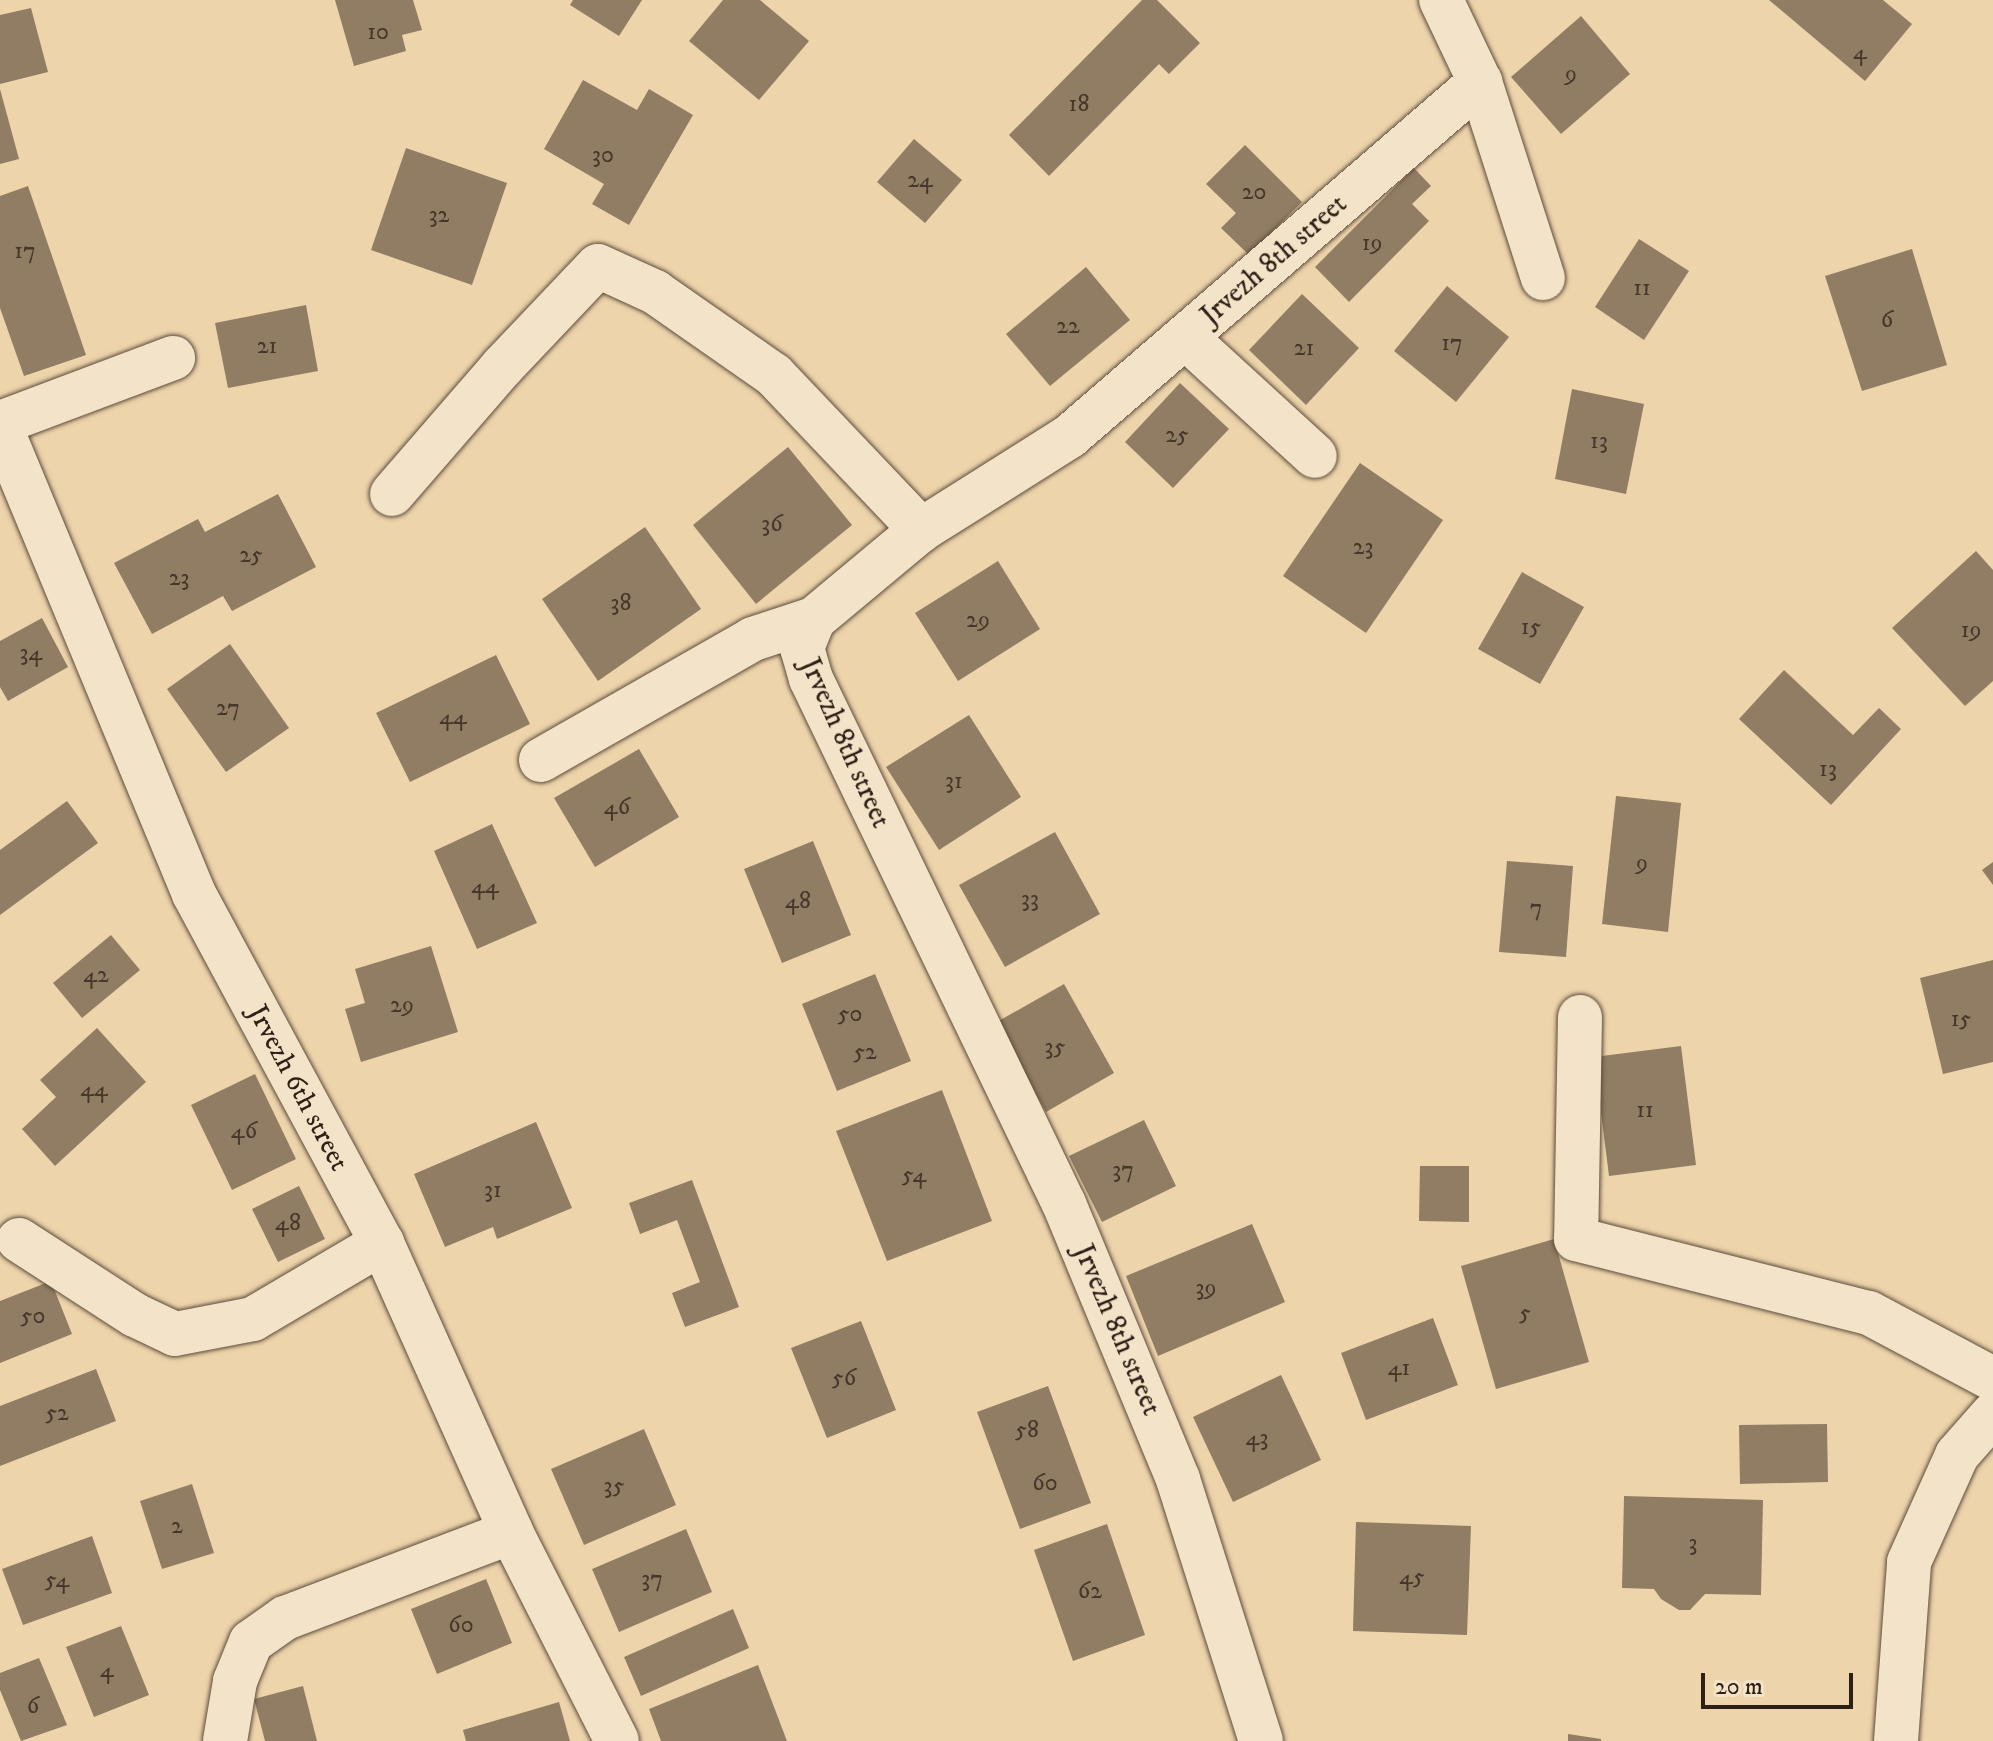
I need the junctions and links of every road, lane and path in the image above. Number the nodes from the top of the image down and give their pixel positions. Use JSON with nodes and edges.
{"nodes":[{"id":1,"x":1441,"y":0,"type":"edge"},
{"id":2,"x":1480,"y":82,"type":"junction"},
{"id":3,"x":1543,"y":278,"type":"dead end"},
{"id":4,"x":1185,"y":337,"type":"junction"},
{"id":5,"x":173,"y":358,"type":"dead end"},
{"id":6,"x":0,"y":425,"type":"edge"},
{"id":7,"x":1315,"y":456,"type":"dead end"},
{"id":8,"x":392,"y":494,"type":"dead end"},
{"id":9,"x":921,"y":530,"type":"junction"},
{"id":10,"x":814,"y":619,"type":"junction"},
{"id":11,"x":541,"y":760,"type":"dead end"},
{"id":12,"x":1580,"y":1017,"type":"dead end"},
{"id":13,"x":19,"y":1240,"type":"dead end"},
{"id":14,"x":382,"y":1243,"type":"junction"},
{"id":15,"x":1993,"y":1379,"type":"edge"},
{"id":16,"x":1993,"y":1414,"type":"edge"},
{"id":17,"x":511,"y":1532,"type":"junction"},
{"id":18,"x":225,"y":1741,"type":"edge"},
{"id":19,"x":617,"y":1741,"type":"edge"},
{"id":20,"x":1261,"y":1741,"type":"edge"},
{"id":21,"x":1896,"y":1741,"type":"edge"}],
"edges":[{"from":1,"to":2,"type":"street"},
{"from":2,"to":3,"type":"street"},
{"from":2,"to":4,"type":"street","name":"Jrvezh 8th street"},
{"from":4,"to":7,"type":"street"},
{"from":4,"to":9,"type":"street","name":"Jrvezh 8th street"},
{"from":5,"to":6,"type":"street"},
{"from":6,"to":14,"type":"street","name":"Jrvezh 6th street"},
{"from":8,"to":9,"type":"street"},
{"from":9,"to":10,"type":"street","name":"Jrvezh 8th street"},
{"from":10,"to":11,"type":"street"},
{"from":10,"to":20,"type":"street","name":"Jrvezh 8th street"},
{"from":12,"to":15,"type":"street"},
{"from":13,"to":14,"type":"street"},
{"from":14,"to":17,"type":"street","name":"Jrvezh 6th street"},
{"from":16,"to":21,"type":"street"},
{"from":17,"to":18,"type":"street"},
{"from":17,"to":19,"type":"street","name":"Jrvezh 6th street"}]}
